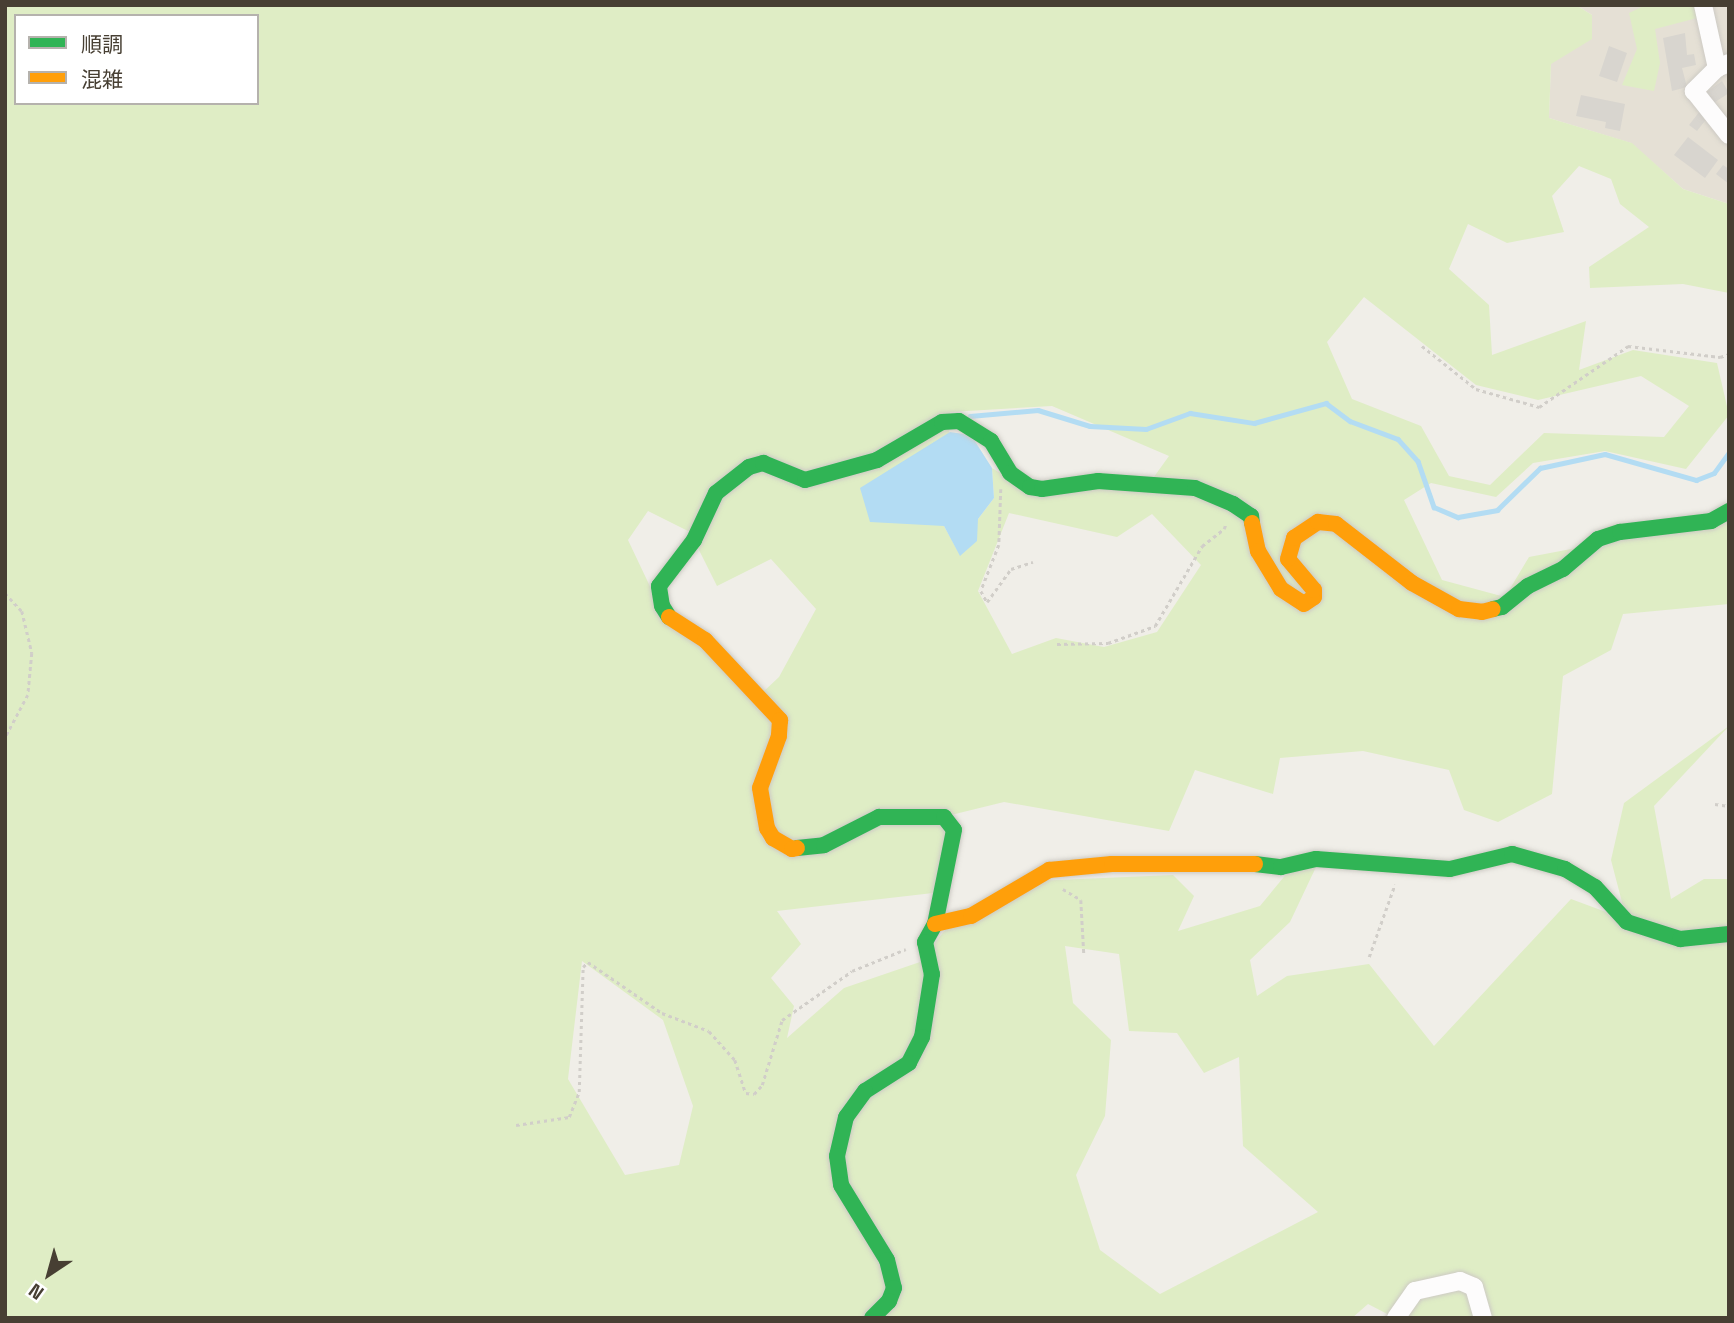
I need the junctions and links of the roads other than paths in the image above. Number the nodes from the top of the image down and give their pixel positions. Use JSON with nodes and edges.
{"nodes":[{"id":1,"x":1703,"y":5,"type":"edge"},
{"id":2,"x":1723,"y":66,"type":"edge"},
{"id":3,"x":1729,"y":135,"type":"edge"},
{"id":4,"x":1729,"y":511,"type":"edge"},
{"id":5,"x":935,"y":924,"type":"junction"},
{"id":6,"x":1729,"y":934,"type":"edge"},
{"id":7,"x":872,"y":1318,"type":"edge"},
{"id":8,"x":1396,"y":1318,"type":"edge"},
{"id":9,"x":1483,"y":1318,"type":"edge"}],
"edges":[{"from":1,"to":2,"type":"street"},
{"from":2,"to":3,"type":"street"},
{"from":4,"to":5,"type":"street"},
{"from":5,"to":6,"type":"street"},
{"from":5,"to":7,"type":"street"},
{"from":8,"to":9,"type":"street"}]}
